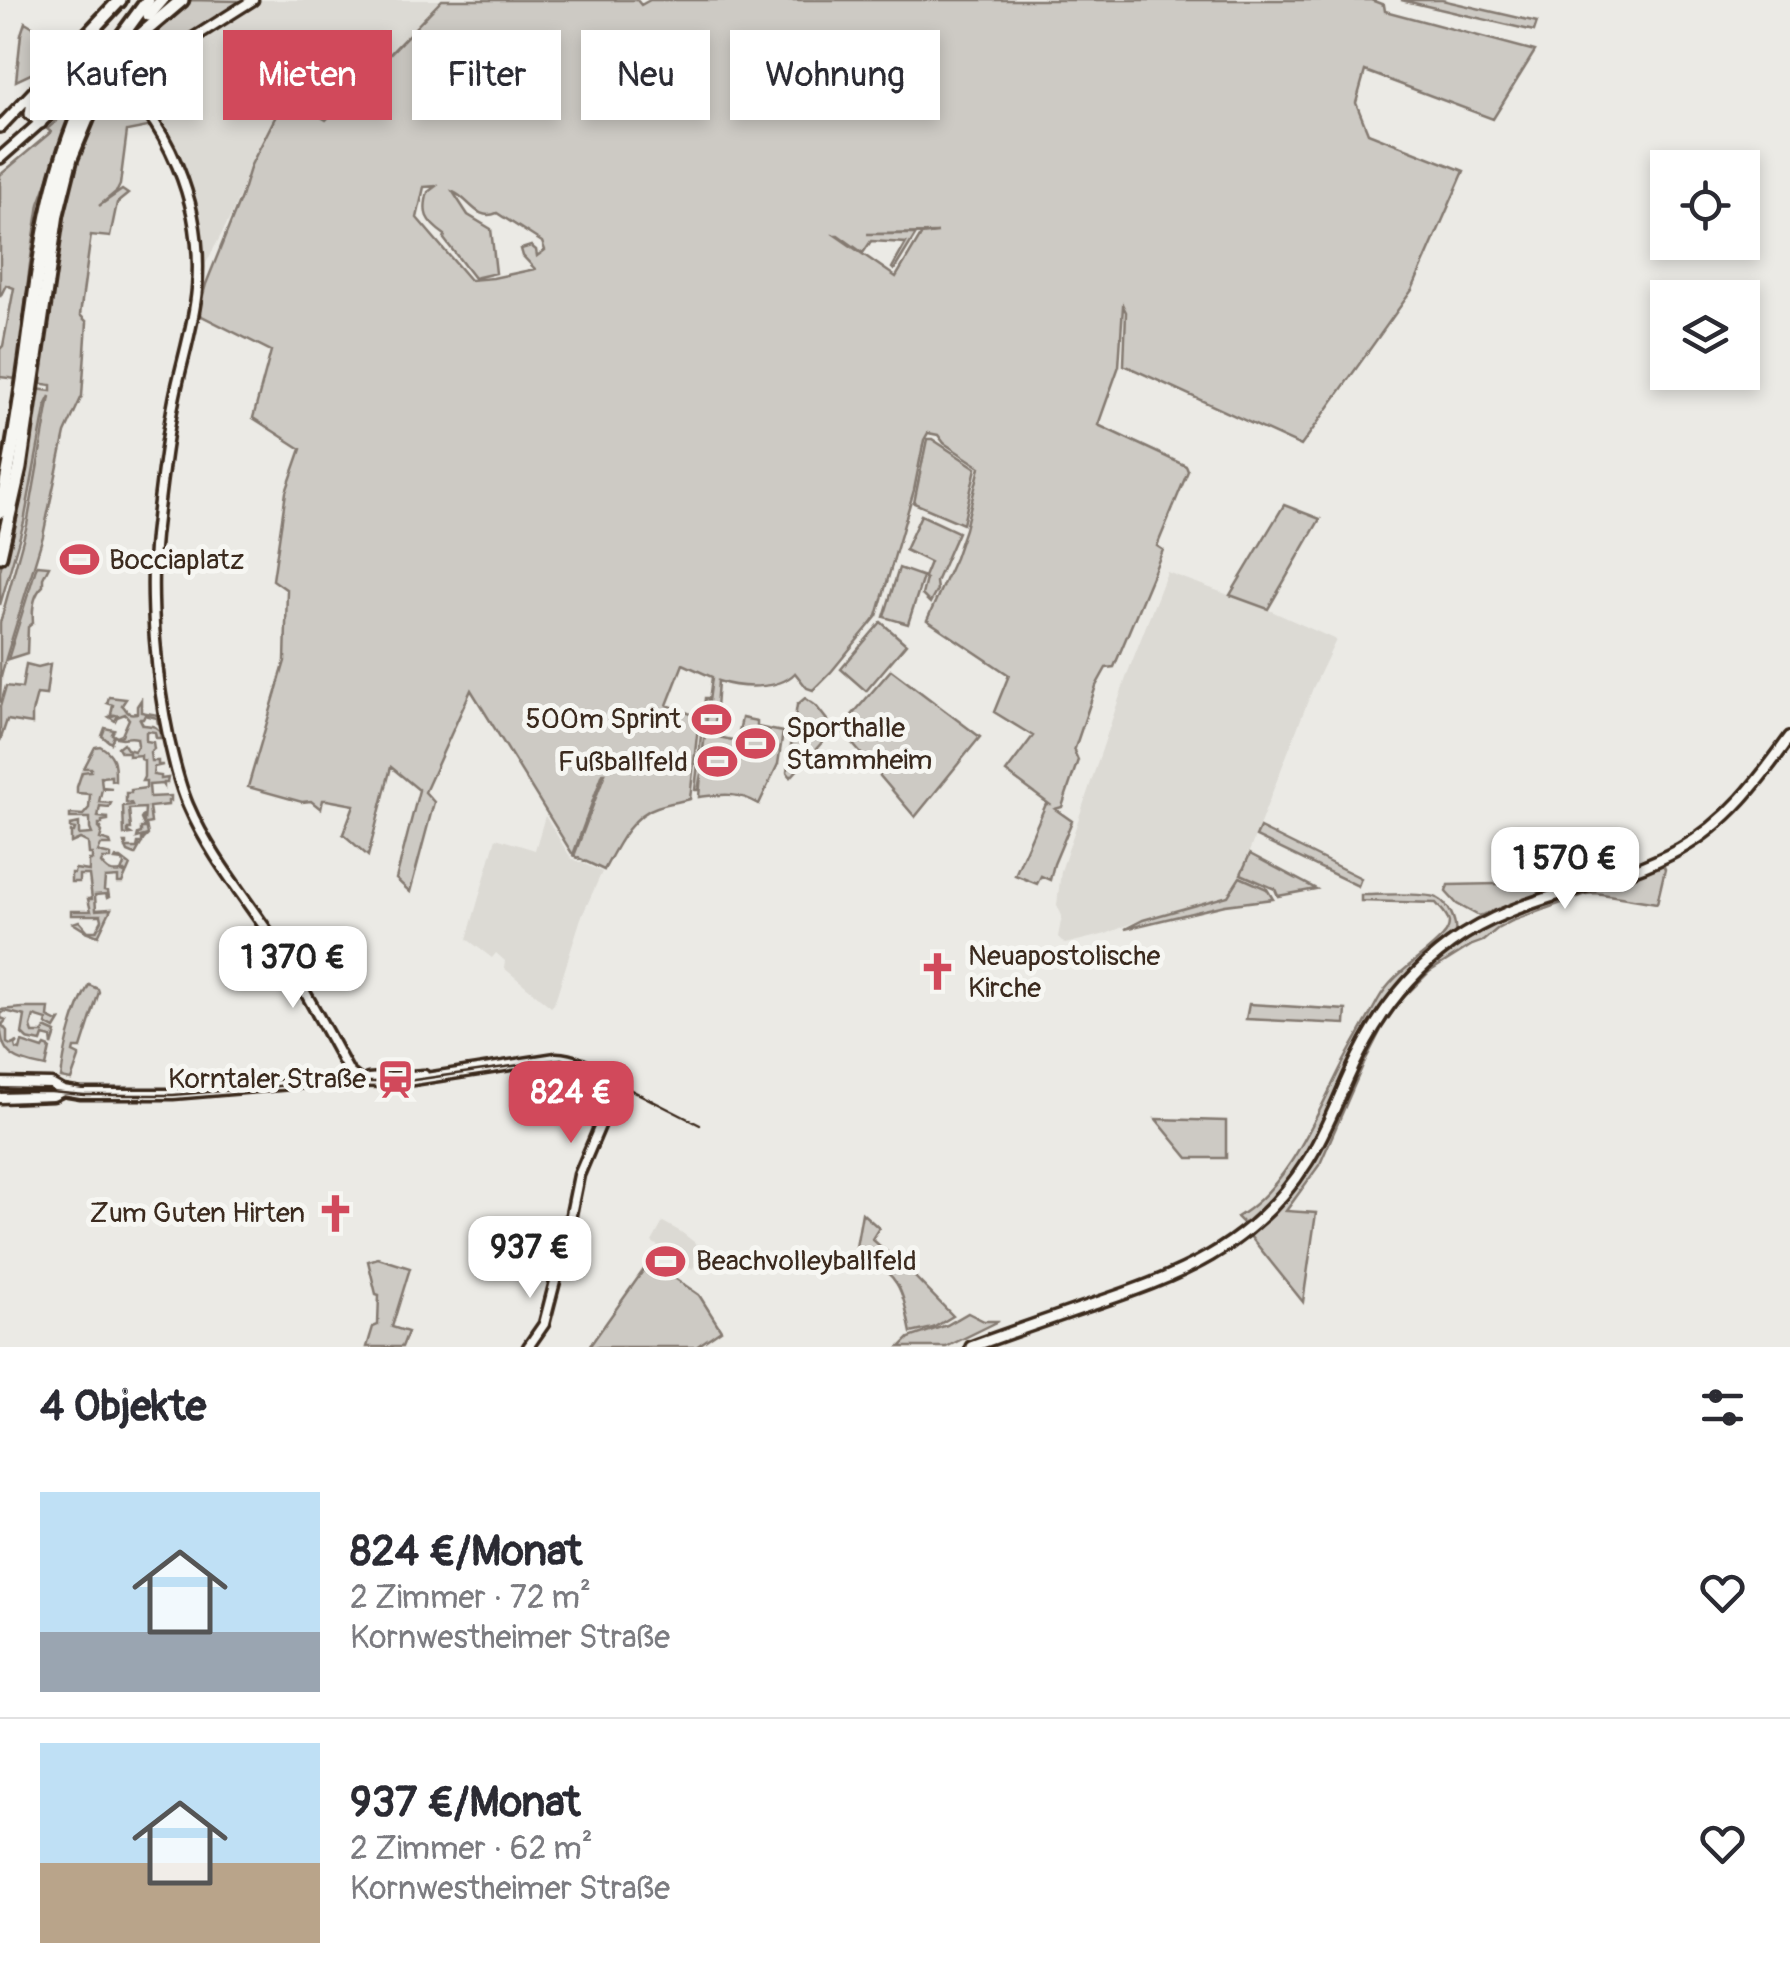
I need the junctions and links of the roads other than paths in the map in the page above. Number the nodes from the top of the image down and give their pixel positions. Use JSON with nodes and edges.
{"nodes":[{"id":1,"x":120,"y":0,"type":"edge"},
{"id":2,"x":148,"y":0,"type":"edge"},
{"id":3,"x":162,"y":0,"type":"edge"},
{"id":4,"x":182,"y":0,"type":"edge"},
{"id":5,"x":253,"y":0,"type":"edge"},
{"id":6,"x":108,"y":14,"type":"junction"},
{"id":7,"x":149,"y":15,"type":"tunnel mouth"},
{"id":8,"x":95,"y":30,"type":"edge"},
{"id":9,"x":100,"y":30,"type":"edge"},
{"id":10,"x":130,"y":30,"type":"edge"},
{"id":11,"x":143,"y":30,"type":"tunnel mouth"},
{"id":12,"x":203,"y":32,"type":"edge"},
{"id":13,"x":30,"y":96,"type":"edge"},
{"id":14,"x":37,"y":120,"type":"edge"},
{"id":15,"x":43,"y":120,"type":"edge"},
{"id":16,"x":76,"y":120,"type":"tunnel mouth"},
{"id":17,"x":87,"y":120,"type":"tunnel mouth"},
{"id":18,"x":154,"y":120,"type":"edge"},
{"id":19,"x":41,"y":122,"type":"junction"},
{"id":20,"x":0,"y":127,"type":"edge"},
{"id":21,"x":0,"y":158,"type":"edge"},
{"id":22,"x":0,"y":512,"type":"edge"},
{"id":23,"x":0,"y":556,"type":"edge"},
{"id":24,"x":1790,"y":737,"type":"edge"},
{"id":25,"x":348,"y":1076,"type":"junction"},
{"id":26,"x":0,"y":1083,"type":"edge"},
{"id":27,"x":63,"y":1092,"type":"junction"},
{"id":28,"x":0,"y":1098,"type":"edge"},
{"id":29,"x":528,"y":1347,"type":"edge"},
{"id":30,"x":971,"y":1347,"type":"edge"}],
"edges":[{"from":1,"to":6,"type":"highway"},
{"from":2,"to":10,"type":"highway"},
{"from":3,"to":7,"type":"highway"},
{"from":4,"to":11,"type":"highway"},
{"from":5,"to":12,"type":"street"},
{"from":6,"to":8,"type":"highway"},
{"from":6,"to":9,"type":"highway"},
{"from":13,"to":20,"type":"main road"},
{"from":14,"to":19,"type":"main road"},
{"from":15,"to":19,"type":"main road"},
{"from":16,"to":22,"type":"highway"},
{"from":17,"to":23,"type":"highway"},
{"from":18,"to":25,"type":"street"},
{"from":19,"to":21,"type":"main road"},
{"from":24,"to":30,"type":"main road"},
{"from":25,"to":27,"type":"street"},
{"from":25,"to":29,"type":"street"},
{"from":26,"to":27,"type":"street"},
{"from":27,"to":28,"type":"street"}]}
